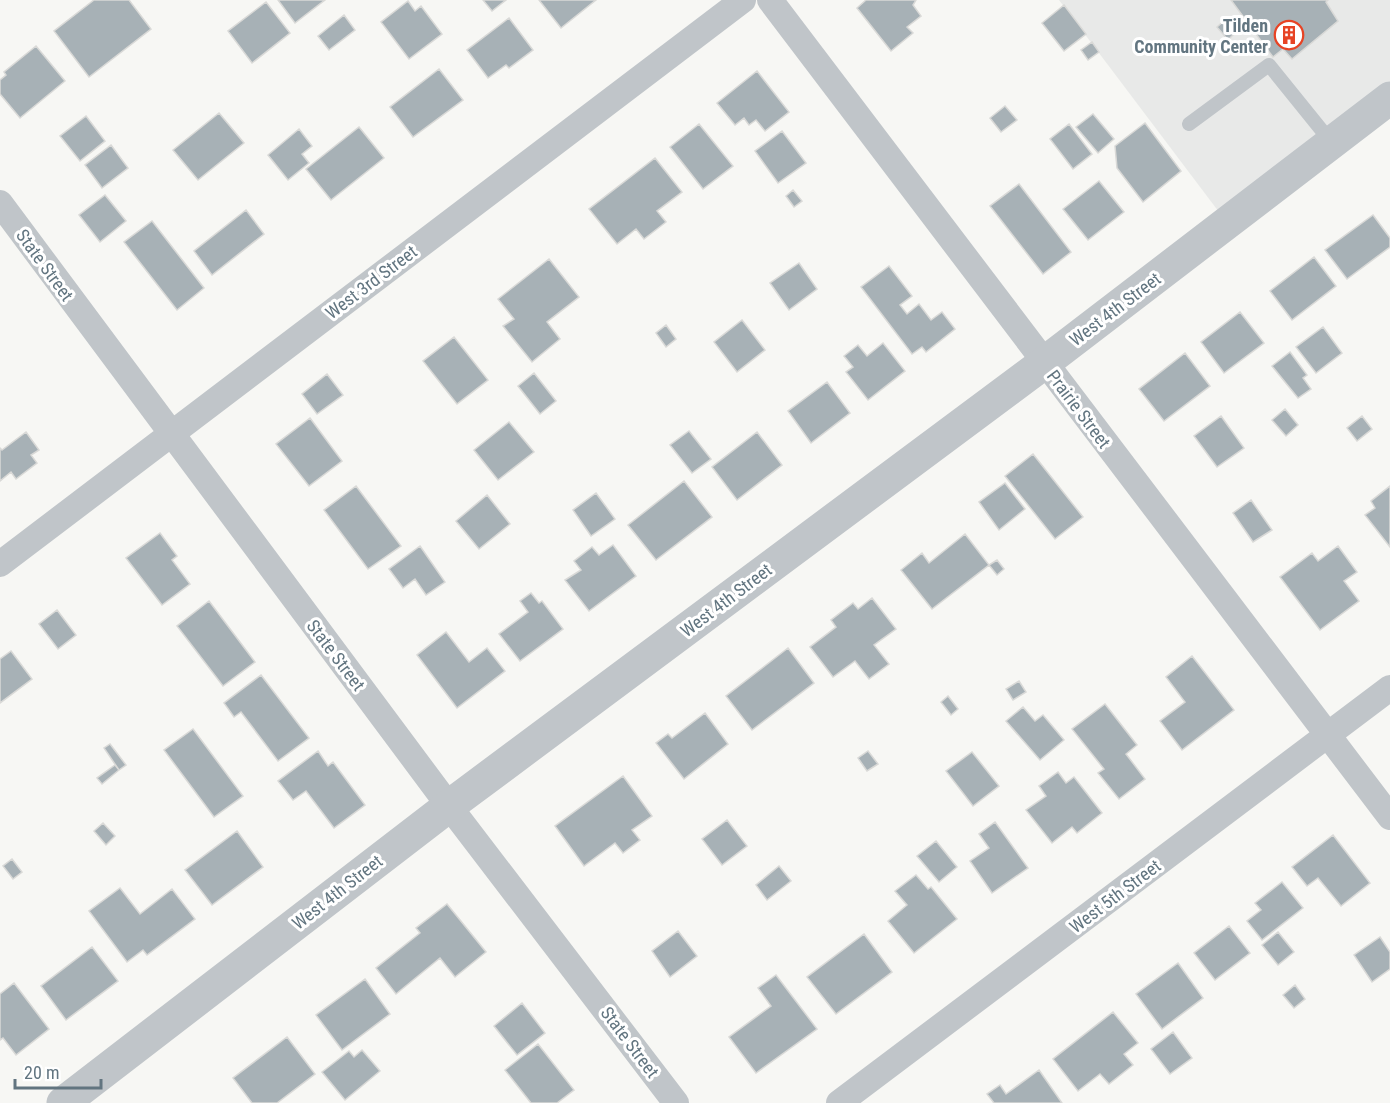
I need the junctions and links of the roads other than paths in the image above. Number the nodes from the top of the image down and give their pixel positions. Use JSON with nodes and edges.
{"nodes":[{"id":1,"x":743,"y":0,"type":"edge"},
{"id":2,"x":770,"y":0,"type":"edge"},
{"id":3,"x":1390,"y":98,"type":"edge"},
{"id":4,"x":1189,"y":124,"type":"dead end"},
{"id":5,"x":1332,"y":143,"type":"junction"},
{"id":6,"x":0,"y":203,"type":"edge"},
{"id":7,"x":1044,"y":363,"type":"junction"},
{"id":8,"x":170,"y":434,"type":"junction"},
{"id":9,"x":0,"y":564,"type":"edge"},
{"id":10,"x":1390,"y":688,"type":"edge"},
{"id":11,"x":1329,"y":735,"type":"junction"},
{"id":12,"x":449,"y":806,"type":"junction"},
{"id":13,"x":1390,"y":817,"type":"edge"},
{"id":14,"x":63,"y":1103,"type":"edge"},
{"id":15,"x":676,"y":1103,"type":"edge"},
{"id":16,"x":839,"y":1103,"type":"edge"}],
"edges":[{"from":1,"to":8,"type":"street","name":"West 3rd Street"},
{"from":2,"to":7,"type":"street","name":"Prairie Street"},
{"from":3,"to":5,"type":"street","name":"West 4th Street"},
{"from":4,"to":5,"type":"lane"},
{"from":5,"to":7,"type":"street","name":"West 4th Street"},
{"from":6,"to":8,"type":"street","name":"State Street"},
{"from":7,"to":11,"type":"street","name":"Prairie Street"},
{"from":7,"to":12,"type":"street","name":"West 4th Street"},
{"from":8,"to":9,"type":"street","name":"West 3rd Street"},
{"from":8,"to":12,"type":"street","name":"State Street"},
{"from":10,"to":11,"type":"street","name":"West 5th Street"},
{"from":11,"to":13,"type":"street","name":"Prairie Street"},
{"from":11,"to":16,"type":"street","name":"West 5th Street"},
{"from":12,"to":14,"type":"street","name":"West 4th Street"},
{"from":12,"to":15,"type":"street","name":"State Street"}]}
